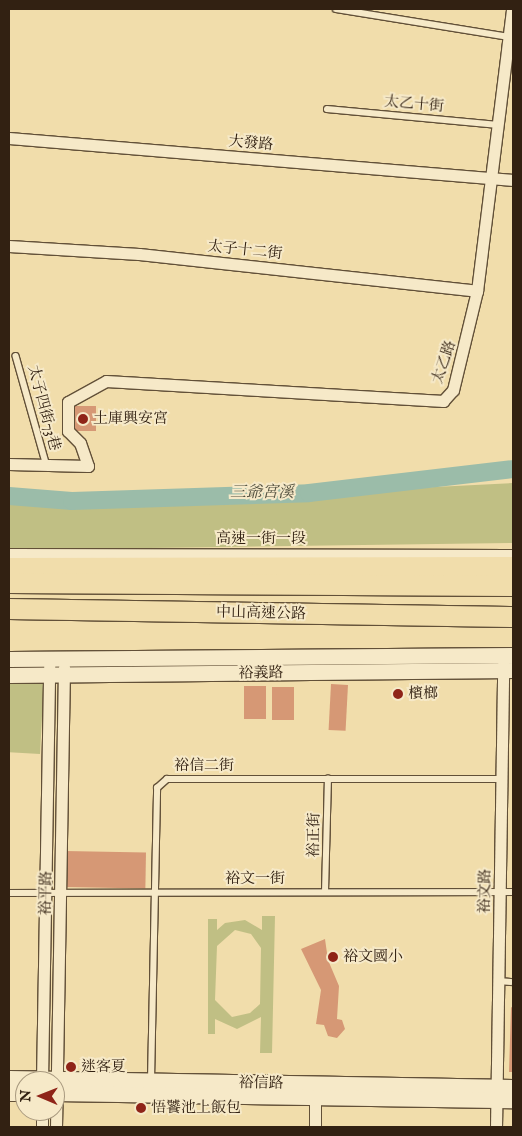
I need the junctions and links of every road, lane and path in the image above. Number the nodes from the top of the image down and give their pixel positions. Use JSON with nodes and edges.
{"nodes":[{"id":1,"x":336,"y":9,"type":"edge"},
{"id":2,"x":512,"y":9,"type":"edge"},
{"id":3,"x":508,"y":37,"type":"junction"},
{"id":4,"x":327,"y":109,"type":"dead end"},
{"id":5,"x":498,"y":125,"type":"junction"},
{"id":6,"x":9,"y":138,"type":"edge"},
{"id":7,"x":492,"y":178,"type":"junction"},
{"id":8,"x":513,"y":180,"type":"edge"},
{"id":9,"x":9,"y":246,"type":"edge"},
{"id":10,"x":478,"y":290,"type":"junction"},
{"id":11,"x":16,"y":356,"type":"dead end"},
{"id":12,"x":9,"y":464,"type":"edge"},
{"id":13,"x":47,"y":466,"type":"junction"},
{"id":14,"x":9,"y":554,"type":"edge"},
{"id":15,"x":513,"y":555,"type":"edge"},
{"id":16,"x":513,"y":567,"type":"edge"},
{"id":17,"x":9,"y":568,"type":"edge"},
{"id":18,"x":9,"y":583,"type":"edge"},
{"id":19,"x":513,"y":586,"type":"edge"},
{"id":20,"x":9,"y":609,"type":"edge"},
{"id":21,"x":513,"y":617,"type":"edge"},
{"id":22,"x":9,"y":659,"type":"edge"},
{"id":23,"x":57,"y":659,"type":"junction"},
{"id":24,"x":508,"y":662,"type":"edge"},
{"id":25,"x":56,"y":675,"type":"junction"},
{"id":26,"x":9,"y":676,"type":"edge"},
{"id":27,"x":328,"y":779,"type":"junction"},
{"id":28,"x":501,"y":779,"type":"junction"},
{"id":29,"x":155,"y":891,"type":"junction"},
{"id":30,"x":45,"y":892,"type":"junction"},
{"id":31,"x":61,"y":892,"type":"junction"},
{"id":32,"x":325,"y":892,"type":"junction"},
{"id":33,"x":500,"y":892,"type":"junction"},
{"id":34,"x":513,"y":892,"type":"edge"},
{"id":35,"x":9,"y":893,"type":"edge"},
{"id":36,"x":498,"y":982,"type":"junction"},
{"id":37,"x":511,"y":982,"type":"dead end"},
{"id":38,"x":51,"y":1071,"type":"edge"},
{"id":39,"x":52,"y":1071,"type":"edge"},
{"id":40,"x":65,"y":1085,"type":"edge"},
{"id":41,"x":151,"y":1087,"type":"junction"},
{"id":42,"x":513,"y":1087,"type":"edge"},
{"id":43,"x":315,"y":1090,"type":"junction"},
{"id":44,"x":497,"y":1094,"type":"junction"},
{"id":45,"x":513,"y":1100,"type":"edge"},
{"id":46,"x":315,"y":1127,"type":"edge"},
{"id":47,"x":496,"y":1127,"type":"edge"}],
"edges":[{"from":1,"to":3,"type":"lane"},
{"from":2,"to":3,"type":"street","name":"太乙路"},
{"from":3,"to":5,"type":"street","name":"太乙路"},
{"from":4,"to":5,"type":"lane","name":"太乙十街"},
{"from":5,"to":7,"type":"street","name":"太乙路"},
{"from":6,"to":7,"type":"street","name":"大發路"},
{"from":7,"to":8,"type":"street","name":"大發路"},
{"from":7,"to":10,"type":"street","name":"太乙路"},
{"from":9,"to":10,"type":"street","name":"太子十二街"},
{"from":10,"to":13,"type":"street","name":"太乙路"},
{"from":11,"to":13,"type":"lane","name":"太子四街73巷"},
{"from":12,"to":13,"type":"street"},
{"from":14,"to":15,"type":"street","name":"高速一街一段"},
{"from":16,"to":17,"type":"highway"},
{"from":18,"to":19,"type":"highway","name":"中山高速公路"},
{"from":20,"to":21,"type":"highway","name":"中山高速公路"},
{"from":22,"to":23,"type":"street","name":"裕義路"},
{"from":23,"to":24,"type":"street","name":"裕義路"},
{"from":23,"to":25,"type":"street","name":"裕平路"},
{"from":24,"to":25,"type":"street","name":"裕義路"},
{"from":24,"to":28,"type":"street","name":"裕文路"},
{"from":25,"to":26,"type":"street","name":"裕義路"},
{"from":25,"to":30,"type":"street","name":"裕平路"},
{"from":25,"to":31,"type":"street","name":"裕平路"},
{"from":27,"to":28,"type":"lane","name":"裕信二街"},
{"from":27,"to":29,"type":"lane","name":"裕信二街"},
{"from":27,"to":32,"type":"lane","name":"裕正街"},
{"from":28,"to":33,"type":"street","name":"裕文路"},
{"from":29,"to":31,"type":"lane","name":"裕文一街"},
{"from":29,"to":32,"type":"lane","name":"裕文一街"},
{"from":29,"to":41,"type":"lane","name":"裕信二街"},
{"from":30,"to":31,"type":"lane","name":"裕文一街"},
{"from":30,"to":35,"type":"lane","name":"裕文一街"},
{"from":30,"to":38,"type":"street","name":"裕平路"},
{"from":31,"to":39,"type":"street","name":"裕平路"},
{"from":32,"to":33,"type":"lane","name":"裕文一街"},
{"from":33,"to":34,"type":"lane","name":"裕文一街"},
{"from":33,"to":36,"type":"street","name":"裕文路"},
{"from":36,"to":37,"type":"lane"},
{"from":36,"to":44,"type":"street","name":"裕文路"},
{"from":40,"to":41,"type":"street","name":"裕信路"},
{"from":41,"to":43,"type":"street","name":"裕信路"},
{"from":42,"to":44,"type":"street","name":"裕信路"},
{"from":43,"to":44,"type":"street","name":"裕信路"},
{"from":43,"to":46,"type":"street"},
{"from":44,"to":45,"type":"street","name":"裕信路"},
{"from":44,"to":47,"type":"street","name":"裕文路"}]}
